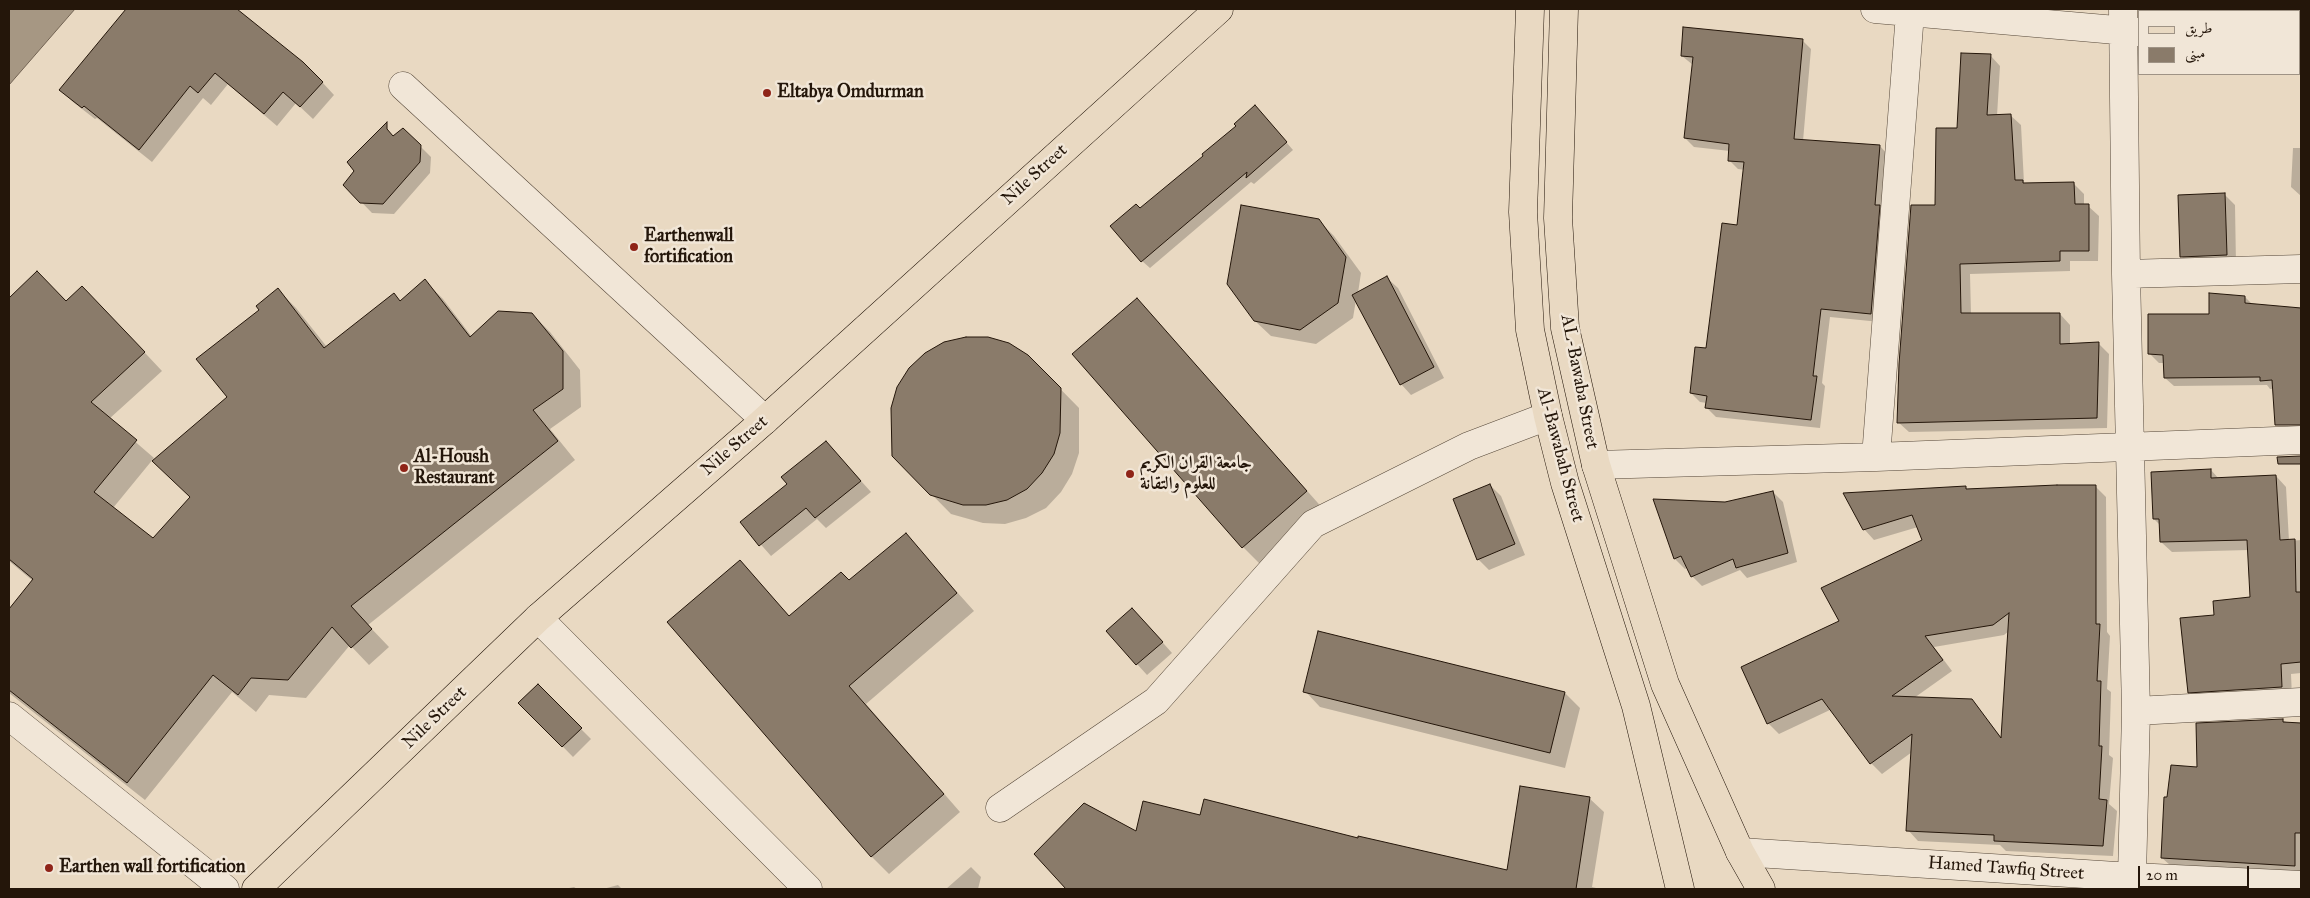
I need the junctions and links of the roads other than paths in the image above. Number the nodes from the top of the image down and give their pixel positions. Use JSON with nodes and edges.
{"nodes":[{"id":1,"x":1219,"y":9,"type":"edge"},
{"id":2,"x":1530,"y":9,"type":"edge"},
{"id":3,"x":1564,"y":9,"type":"edge"},
{"id":4,"x":1875,"y":9,"type":"edge"},
{"id":5,"x":1910,"y":13,"type":"junction"},
{"id":6,"x":2129,"y":24,"type":"edge"},
{"id":7,"x":403,"y":86,"type":"dead end"},
{"id":8,"x":2301,"y":269,"type":"edge"},
{"id":9,"x":2126,"y":274,"type":"junction"},
{"id":10,"x":1548,"y":416,"type":"junction"},
{"id":11,"x":765,"y":420,"type":"junction"},
{"id":12,"x":2301,"y":440,"type":"edge"},
{"id":13,"x":2131,"y":448,"type":"junction"},
{"id":14,"x":1876,"y":458,"type":"junction"},
{"id":15,"x":1596,"y":465,"type":"junction"},
{"id":16,"x":538,"y":618,"type":"junction"},
{"id":17,"x":2301,"y":702,"type":"edge"},
{"id":18,"x":2136,"y":711,"type":"junction"},
{"id":19,"x":9,"y":716,"type":"edge"},
{"id":20,"x":1000,"y":808,"type":"dead end"},
{"id":21,"x":1740,"y":852,"type":"junction"},
{"id":22,"x":2132,"y":877,"type":"junction"},
{"id":23,"x":2301,"y":885,"type":"edge"},
{"id":24,"x":225,"y":889,"type":"edge"},
{"id":25,"x":256,"y":889,"type":"edge"},
{"id":26,"x":808,"y":889,"type":"edge"},
{"id":27,"x":1680,"y":889,"type":"edge"},
{"id":28,"x":1761,"y":889,"type":"edge"}],
"edges":[{"from":1,"to":11,"type":"main road","name":"Nile Street"},
{"from":2,"to":10,"type":"main road","name":"Al-Bawabah Street"},
{"from":3,"to":15,"type":"main road","name":"AL-Bawaba Street"},
{"from":4,"to":5,"type":"street"},
{"from":5,"to":6,"type":"street"},
{"from":5,"to":14,"type":"street"},
{"from":6,"to":9,"type":"street"},
{"from":7,"to":11,"type":"street"},
{"from":8,"to":9,"type":"street"},
{"from":9,"to":13,"type":"street"},
{"from":10,"to":20,"type":"street"},
{"from":10,"to":27,"type":"main road","name":"Al-Bawabah Street"},
{"from":11,"to":16,"type":"main road","name":"Nile Street"},
{"from":12,"to":13,"type":"street"},
{"from":13,"to":14,"type":"street"},
{"from":13,"to":18,"type":"street"},
{"from":14,"to":15,"type":"street"},
{"from":15,"to":21,"type":"main road","name":"AL-Bawaba Street"},
{"from":16,"to":25,"type":"main road","name":"Nile Street"},
{"from":16,"to":26,"type":"street"},
{"from":17,"to":18,"type":"street"},
{"from":18,"to":22,"type":"street"},
{"from":19,"to":24,"type":"street"},
{"from":21,"to":22,"type":"street","name":"Hamed Tawfiq Street"},
{"from":21,"to":28,"type":"main road"},
{"from":22,"to":23,"type":"street","name":"Hamed Tawfiq Street"}]}
